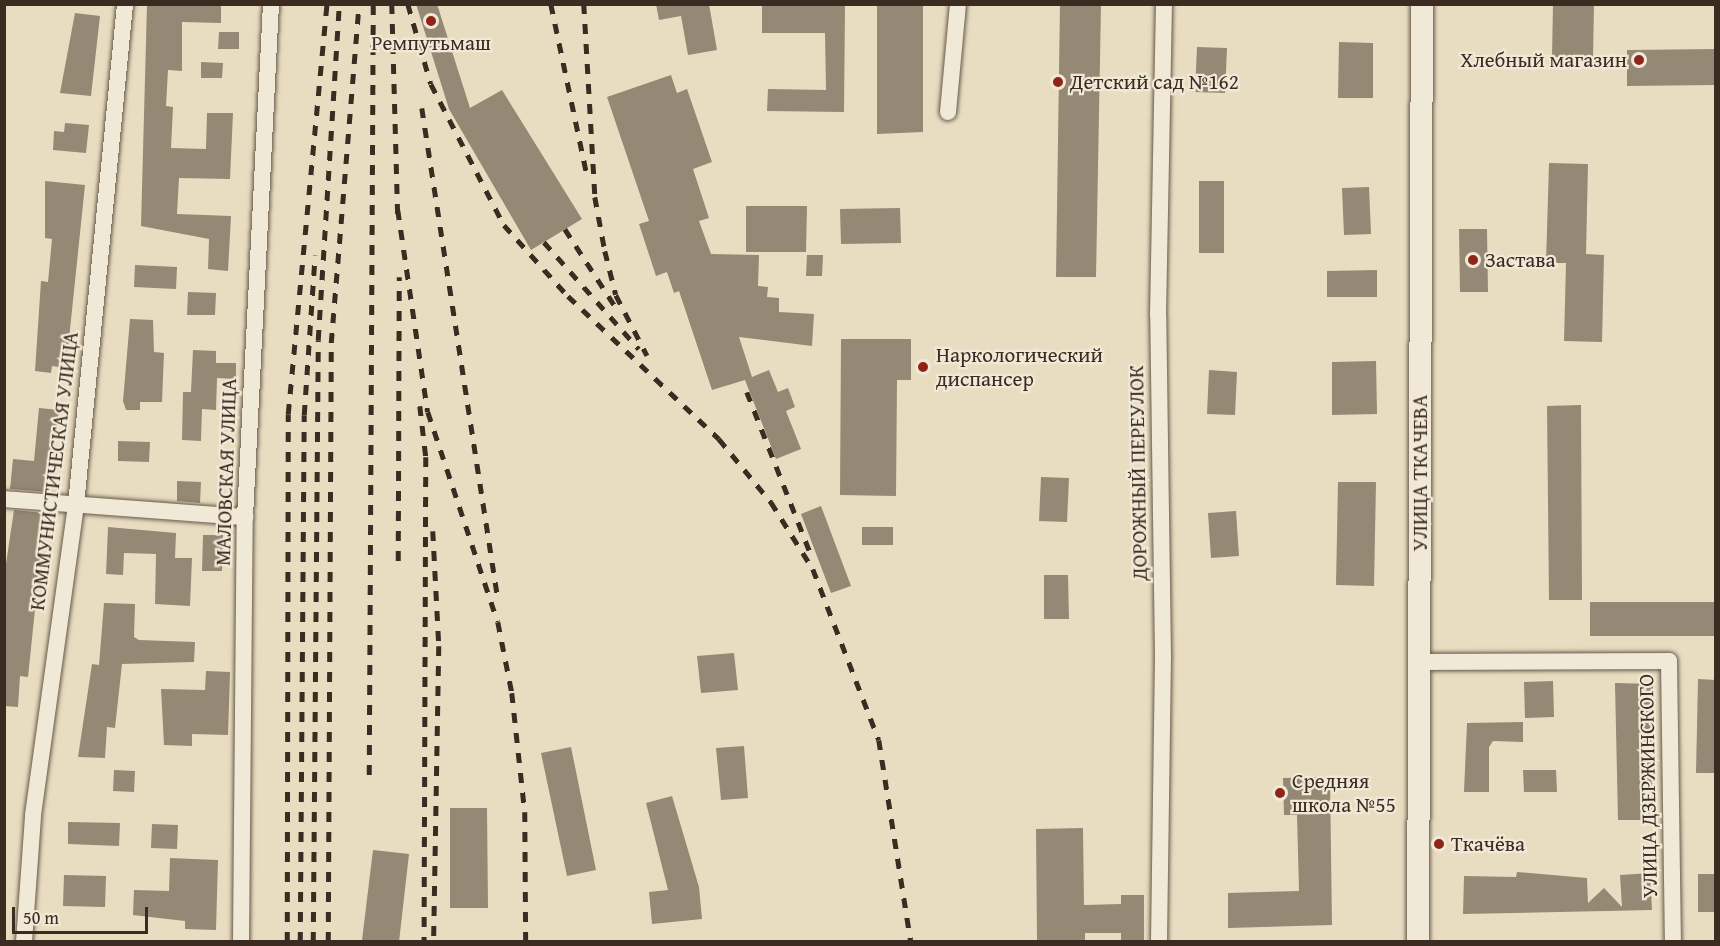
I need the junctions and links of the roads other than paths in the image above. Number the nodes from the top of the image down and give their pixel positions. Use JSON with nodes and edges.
{"nodes":[{"id":1,"x":125,"y":4,"type":"edge"},
{"id":2,"x":271,"y":4,"type":"edge"},
{"id":3,"x":958,"y":4,"type":"edge"},
{"id":4,"x":1164,"y":4,"type":"edge"},
{"id":5,"x":1422,"y":4,"type":"edge"},
{"id":6,"x":948,"y":112,"type":"dead end"},
{"id":7,"x":4,"y":499,"type":"edge"},
{"id":8,"x":76,"y":505,"type":"junction"},
{"id":9,"x":245,"y":518,"type":"junction"},
{"id":10,"x":1421,"y":662,"type":"junction"},
{"id":11,"x":24,"y":942,"type":"edge"},
{"id":12,"x":241,"y":942,"type":"edge"},
{"id":13,"x":1160,"y":942,"type":"edge"},
{"id":14,"x":1418,"y":942,"type":"edge"},
{"id":15,"x":1673,"y":942,"type":"edge"}],
"edges":[{"from":1,"to":8,"type":"street","name":"КОММУНИСТИЧЕСКАЯ УЛИЦА"},
{"from":2,"to":9,"type":"street","name":"МАЛОВСКАЯ УЛИЦА"},
{"from":3,"to":6,"type":"street"},
{"from":4,"to":13,"type":"street","name":"ДОРОЖНЫЙ ПЕРЕУЛОК"},
{"from":5,"to":10,"type":"street","name":"УЛИЦА ТКАЧЕВА"},
{"from":7,"to":8,"type":"street"},
{"from":8,"to":9,"type":"street"},
{"from":8,"to":11,"type":"street","name":"КОММУНИСТИЧЕСКАЯ УЛИЦА"},
{"from":9,"to":12,"type":"street","name":"МАЛОВСКАЯ УЛИЦА"},
{"from":10,"to":14,"type":"street","name":"УЛИЦА ТКАЧЕВА"},
{"from":10,"to":15,"type":"street","name":"УЛИЦА ДЗЕРЖИНСКОГО"}]}
